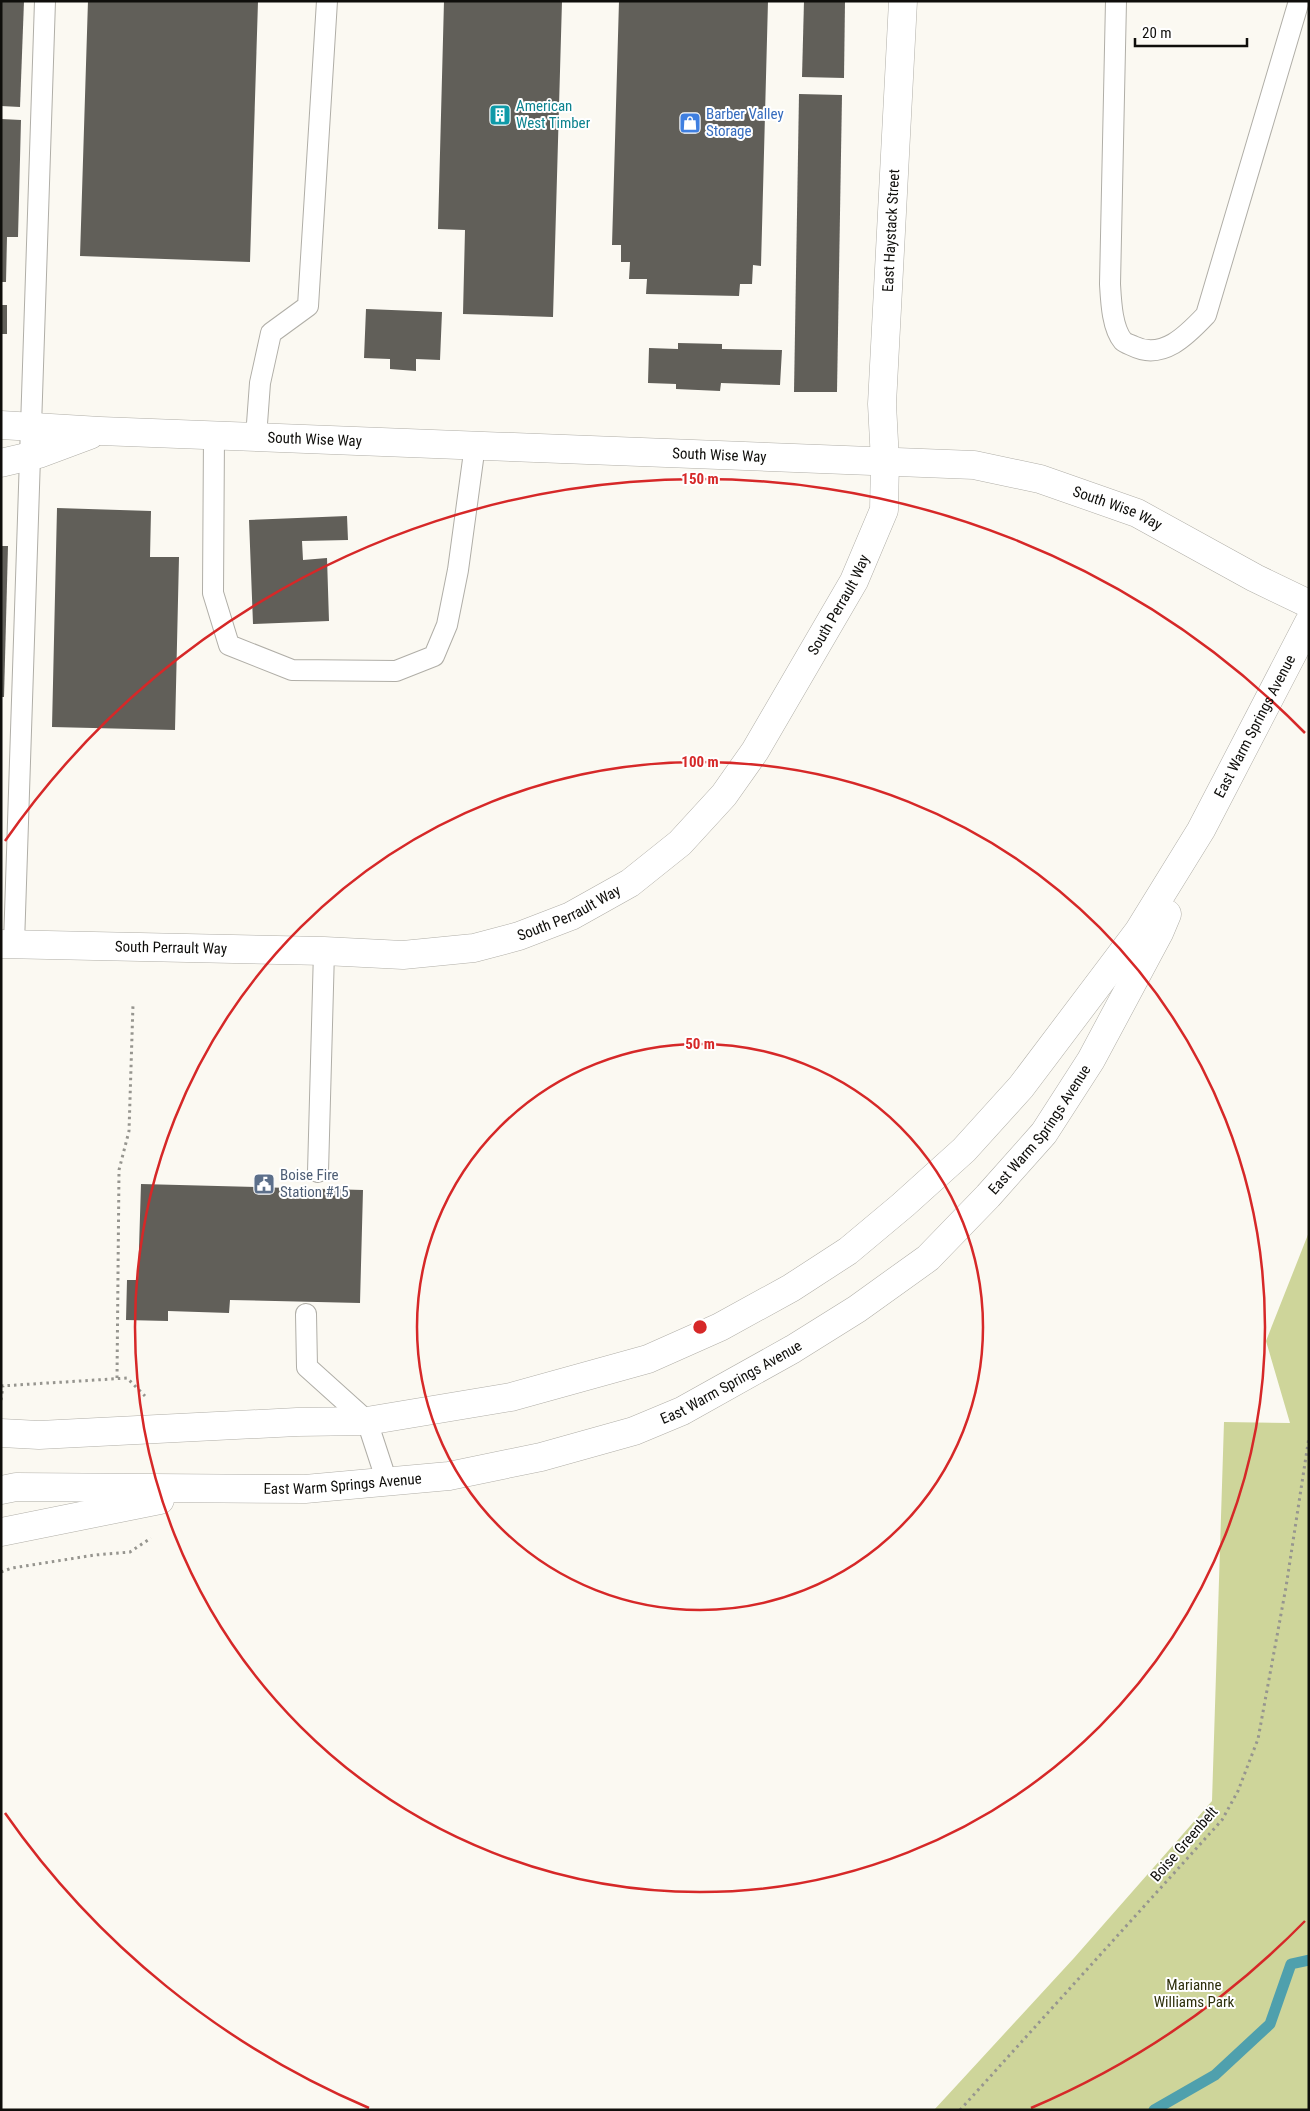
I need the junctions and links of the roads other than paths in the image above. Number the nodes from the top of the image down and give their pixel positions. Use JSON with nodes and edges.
{"nodes":[{"id":1,"x":45,"y":1,"type":"edge"},
{"id":2,"x":327,"y":1,"type":"edge"},
{"id":3,"x":903,"y":1,"type":"edge"},
{"id":4,"x":1116,"y":1,"type":"edge"},
{"id":5,"x":1299,"y":1,"type":"edge"},
{"id":6,"x":1,"y":425,"type":"edge"},
{"id":7,"x":31,"y":427,"type":"junction"},
{"id":8,"x":100,"y":431,"type":"junction"},
{"id":9,"x":214,"y":435,"type":"junction"},
{"id":10,"x":256,"y":437,"type":"junction"},
{"id":11,"x":474,"y":445,"type":"junction"},
{"id":12,"x":30,"y":456,"type":"junction"},
{"id":13,"x":885,"y":461,"type":"junction"},
{"id":14,"x":1,"y":463,"type":"edge"},
{"id":15,"x":1309,"y":604,"type":"edge"},
{"id":16,"x":1309,"y":622,"type":"edge"},
{"id":17,"x":1201,"y":830,"type":"junction"},
{"id":18,"x":8,"y":944,"type":"edge"},
{"id":19,"x":324,"y":951,"type":"junction"},
{"id":20,"x":318,"y":1172,"type":"dead end"},
{"id":21,"x":306,"y":1314,"type":"dead end"},
{"id":22,"x":367,"y":1421,"type":"junction"},
{"id":23,"x":1,"y":1433,"type":"edge"},
{"id":24,"x":387,"y":1482,"type":"junction"},
{"id":25,"x":218,"y":1489,"type":"junction"},
{"id":26,"x":1,"y":1490,"type":"edge"},
{"id":27,"x":1,"y":1532,"type":"edge"}],
"edges":[{"from":1,"to":7,"type":"lane"},
{"from":2,"to":10,"type":"lane"},
{"from":3,"to":13,"type":"street","name":"East Haystack Street"},
{"from":4,"to":5,"type":"lane"},
{"from":6,"to":7,"type":"street","name":"South Wise Way"},
{"from":7,"to":8,"type":"street","name":"South Wise Way"},
{"from":7,"to":12,"type":"lane"},
{"from":8,"to":9,"type":"street","name":"South Wise Way"},
{"from":8,"to":12,"type":"street","name":"South Wise Way"},
{"from":9,"to":10,"type":"street","name":"South Wise Way"},
{"from":9,"to":11,"type":"lane"},
{"from":10,"to":11,"type":"street","name":"South Wise Way"},
{"from":11,"to":13,"type":"street","name":"South Wise Way"},
{"from":12,"to":14,"type":"street","name":"South Wise Way"},
{"from":12,"to":18,"type":"lane"},
{"from":13,"to":15,"type":"street","name":"South Wise Way"},
{"from":13,"to":19,"type":"street","name":"South Perrault Way"},
{"from":16,"to":17,"type":"street","name":"East Warm Springs Avenue"},
{"from":17,"to":22,"type":"street","name":"East Warm Springs Avenue"},
{"from":17,"to":24,"type":"street","name":"East Warm Springs Avenue"},
{"from":18,"to":19,"type":"street","name":"South Perrault Way"},
{"from":19,"to":20,"type":"lane"},
{"from":21,"to":22,"type":"lane"},
{"from":22,"to":23,"type":"street","name":"East Warm Springs Avenue"},
{"from":22,"to":24,"type":"lane"},
{"from":24,"to":25,"type":"street","name":"East Warm Springs Avenue"},
{"from":25,"to":26,"type":"street","name":"East Warm Springs Avenue"},
{"from":25,"to":27,"type":"street"}]}
